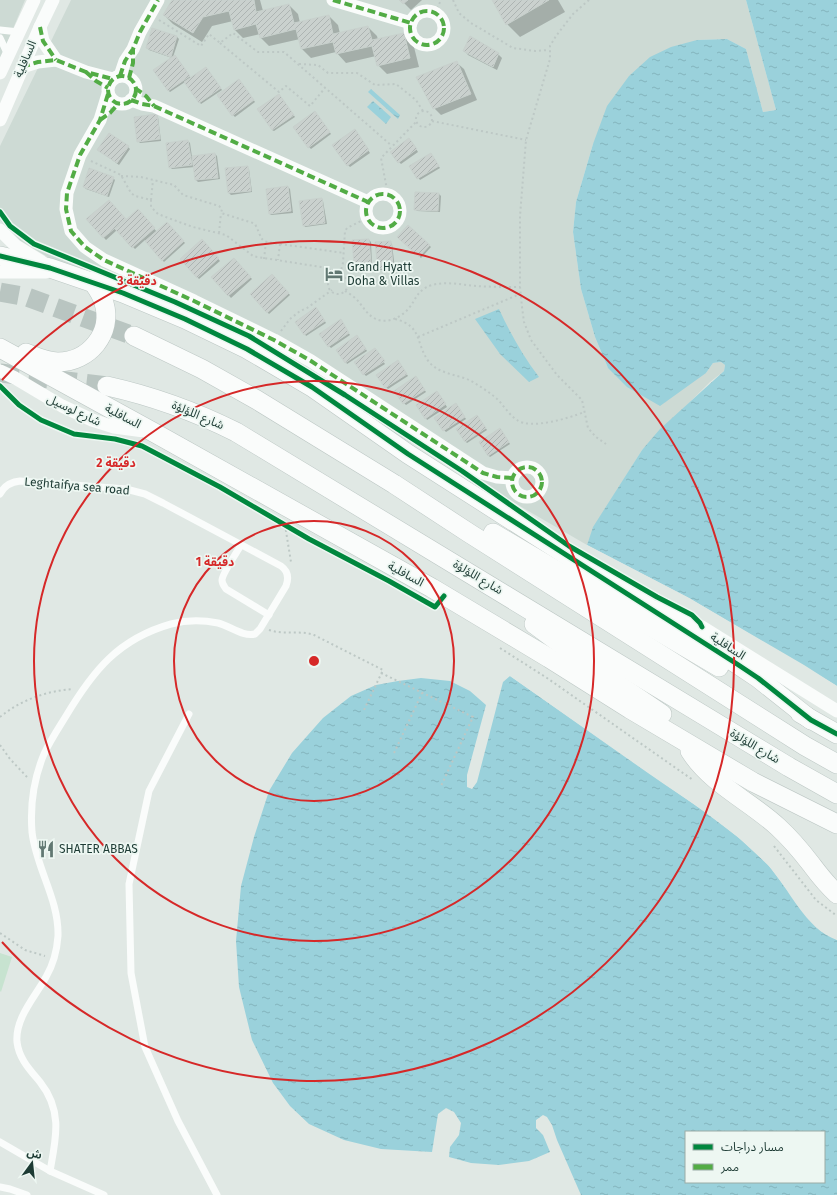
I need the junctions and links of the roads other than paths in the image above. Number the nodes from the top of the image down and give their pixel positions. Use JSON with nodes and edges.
{"nodes":[{"id":1,"x":34,"y":0,"type":"edge"},
{"id":2,"x":53,"y":0,"type":"edge"},
{"id":3,"x":158,"y":0,"type":"edge"},
{"id":4,"x":333,"y":0,"type":"edge"},
{"id":5,"x":410,"y":23,"type":"junction"},
{"id":6,"x":40,"y":27,"type":"junction"},
{"id":7,"x":0,"y":30,"type":"edge"},
{"id":8,"x":20,"y":32,"type":"junction"},
{"id":9,"x":0,"y":38,"type":"edge"},
{"id":10,"x":8,"y":54,"type":"junction"},
{"id":11,"x":56,"y":60,"type":"junction"},
{"id":12,"x":22,"y":67,"type":"junction"},
{"id":13,"x":0,"y":73,"type":"edge"},
{"id":14,"x":120,"y":88,"type":"junction"},
{"id":15,"x":0,"y":120,"type":"edge"},
{"id":16,"x":368,"y":202,"type":"junction"},
{"id":17,"x":0,"y":230,"type":"edge"},
{"id":18,"x":0,"y":256,"type":"edge"},
{"id":19,"x":56,"y":270,"type":"junction"},
{"id":20,"x":0,"y":272,"type":"edge"},
{"id":21,"x":92,"y":282,"type":"junction"},
{"id":22,"x":134,"y":336,"type":"tunnel mouth"},
{"id":23,"x":0,"y":343,"type":"edge"},
{"id":24,"x":0,"y":348,"type":"edge"},
{"id":25,"x":0,"y":371,"type":"edge"},
{"id":26,"x":107,"y":386,"type":"tunnel mouth"},
{"id":27,"x":153,"y":432,"type":"junction"},
{"id":28,"x":512,"y":478,"type":"dead end"},
{"id":29,"x":394,"y":484,"type":"junction"},
{"id":30,"x":0,"y":494,"type":"edge"},
{"id":31,"x":241,"y":545,"type":"junction"},
{"id":32,"x":430,"y":549,"type":"junction"},
{"id":33,"x":630,"y":596,"type":"junction"},
{"id":34,"x":268,"y":615,"type":"junction"},
{"id":35,"x":837,"y":711,"type":"edge"},
{"id":36,"x":189,"y":714,"type":"dead end"},
{"id":37,"x":811,"y":720,"type":"junction"},
{"id":38,"x":837,"y":734,"type":"edge"},
{"id":39,"x":685,"y":743,"type":"junction"},
{"id":40,"x":837,"y":764,"type":"edge"},
{"id":41,"x":837,"y":794,"type":"edge"},
{"id":42,"x":832,"y":821,"type":"edge"},
{"id":43,"x":831,"y":889,"type":"edge"},
{"id":44,"x":0,"y":1142,"type":"edge"},
{"id":45,"x":50,"y":1171,"type":"junction"},
{"id":46,"x":0,"y":1187,"type":"edge"},
{"id":47,"x":27,"y":1195,"type":"edge"},
{"id":48,"x":104,"y":1195,"type":"edge"},
{"id":49,"x":217,"y":1195,"type":"edge"}],
"edges":[{"from":1,"to":8,"type":"street","name":"السافلية"},
{"from":2,"to":6,"type":"street","name":"السافلية"},
{"from":3,"to":14,"type":"street"},
{"from":4,"to":5,"type":"street"},
{"from":5,"to":5,"type":"street"},
{"from":6,"to":11,"type":"street"},
{"from":6,"to":12,"type":"street","name":"السافلية"},
{"from":7,"to":8,"type":"lane"},
{"from":8,"to":10,"type":"street","name":"السافلية"},
{"from":9,"to":10,"type":"lane"},
{"from":10,"to":13,"type":"street","name":"السافلية"},
{"from":11,"to":12,"type":"street"},
{"from":11,"to":14,"type":"street"},
{"from":12,"to":15,"type":"street","name":"السافلية"},
{"from":14,"to":16,"type":"street"},
{"from":14,"to":28,"type":"street"},
{"from":16,"to":16,"type":"street"},
{"from":17,"to":19,"type":"street","name":"السافلية"},
{"from":18,"to":19,"type":"main road","name":"السافلية"},
{"from":19,"to":20,"type":"street"},
{"from":19,"to":21,"type":"main road","name":"السافلية"},
{"from":21,"to":23,"type":"main road"},
{"from":21,"to":33,"type":"main road","name":"السافلية"},
{"from":22,"to":29,"type":"main road"},
{"from":24,"to":27,"type":"main road","name":"السافلية"},
{"from":25,"to":27,"type":"street","name":"شارع لوسيل"},
{"from":26,"to":32,"type":"main road","name":"شارع اللؤلؤة"},
{"from":27,"to":39,"type":"main road","name":"السافلية"},
{"from":29,"to":37,"type":"main road"},
{"from":29,"to":40,"type":"main road"},
{"from":30,"to":31,"type":"lane","name":"Leghtaifya sea road"},
{"from":31,"to":34,"type":"lane"},
{"from":31,"to":34,"type":"lane","name":"Leghtaifya sea road"},
{"from":32,"to":41,"type":"main road","name":"شارع اللؤلؤة"},
{"from":32,"to":42,"type":"main road"},
{"from":33,"to":35,"type":"street"},
{"from":33,"to":37,"type":"main road","name":"السافلية"},
{"from":34,"to":45,"type":"lane"},
{"from":36,"to":49,"type":"lane"},
{"from":37,"to":38,"type":"main road"},
{"from":39,"to":42,"type":"main road","name":"السافلية"},
{"from":39,"to":43,"type":"main road"},
{"from":44,"to":45,"type":"lane"},
{"from":45,"to":48,"type":"lane"},
{"from":46,"to":47,"type":"lane"}]}
